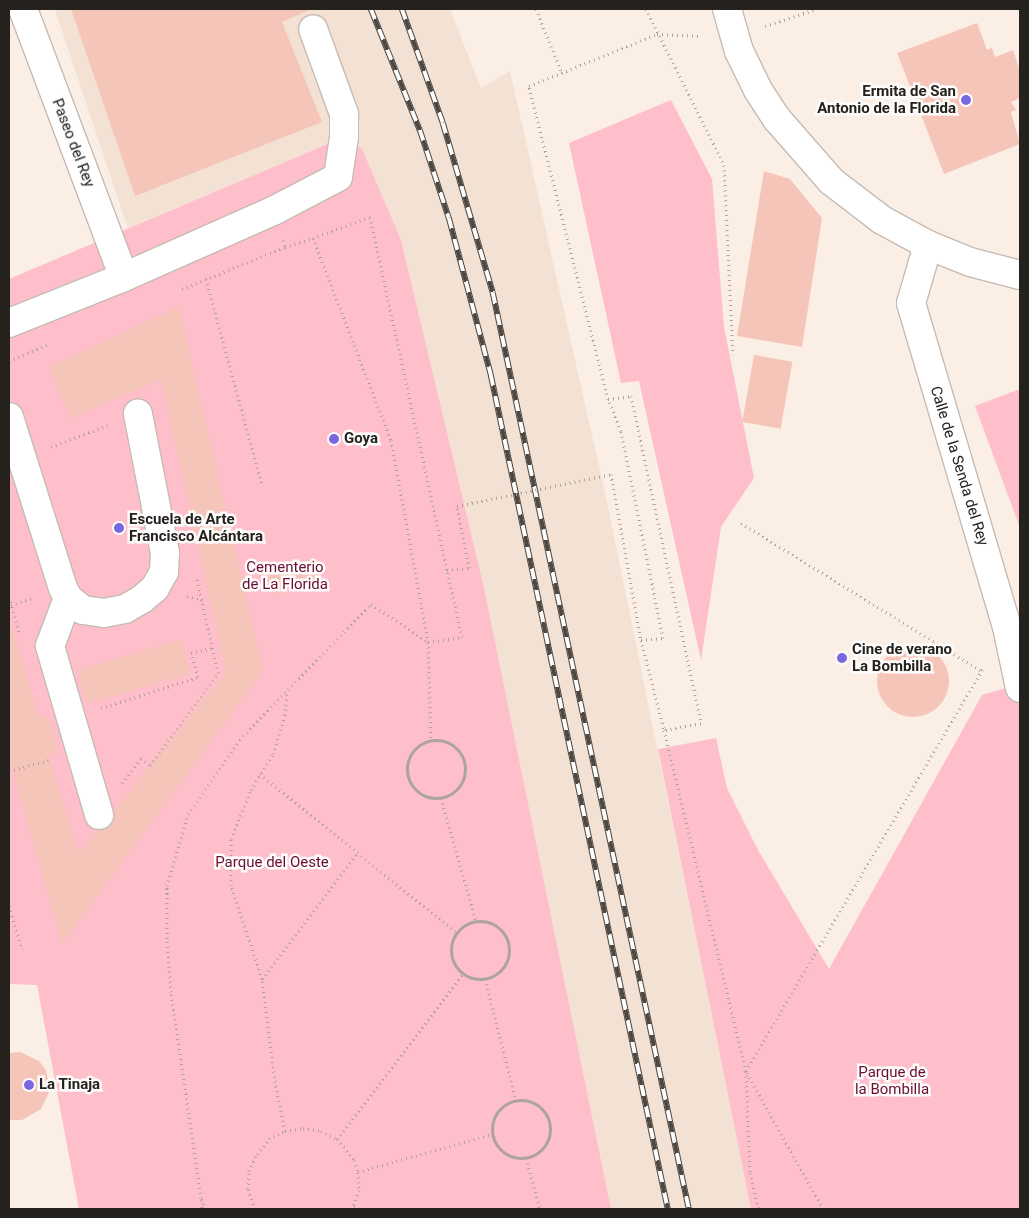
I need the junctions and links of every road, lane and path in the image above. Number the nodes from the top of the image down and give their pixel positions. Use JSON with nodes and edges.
{"nodes":[{"id":1,"x":22,"y":9,"type":"edge"},
{"id":2,"x":536,"y":9,"type":"edge"},
{"id":3,"x":646,"y":9,"type":"edge"},
{"id":4,"x":727,"y":9,"type":"edge"},
{"id":5,"x":816,"y":9,"type":"edge"},
{"id":6,"x":313,"y":29,"type":"dead end"},
{"id":7,"x":657,"y":34,"type":"junction"},
{"id":8,"x":734,"y":37,"type":"junction"},
{"id":9,"x":562,"y":72,"type":"junction"},
{"id":10,"x":928,"y":245,"type":"junction"},
{"id":11,"x":1020,"y":275,"type":"edge"},
{"id":12,"x":124,"y":277,"type":"junction"},
{"id":13,"x":206,"y":279,"type":"dead end"},
{"id":14,"x":9,"y":323,"type":"edge"},
{"id":15,"x":733,"y":355,"type":"dead end"},
{"id":16,"x":608,"y":399,"type":"junction"},
{"id":17,"x":138,"y":414,"type":"dead end"},
{"id":18,"x":9,"y":417,"type":"edge"},
{"id":19,"x":262,"y":486,"type":"dead end"},
{"id":20,"x":741,"y":524,"type":"dead end"},
{"id":21,"x":447,"y":570,"type":"junction"},
{"id":22,"x":68,"y":598,"type":"junction"},
{"id":23,"x":1007,"y":627,"type":"junction"},
{"id":24,"x":641,"y":640,"type":"junction"},
{"id":25,"x":428,"y":642,"type":"junction"},
{"id":26,"x":212,"y":648,"type":"dead end"},
{"id":27,"x":982,"y":671,"type":"junction"},
{"id":28,"x":1019,"y":683,"type":"edge"},
{"id":29,"x":287,"y":692,"type":"junction"},
{"id":30,"x":69,"y":718,"type":"junction"},
{"id":31,"x":664,"y":730,"type":"junction"},
{"id":32,"x":431,"y":741,"type":"junction"},
{"id":33,"x":57,"y":757,"type":"dead end"},
{"id":34,"x":9,"y":771,"type":"edge"},
{"id":35,"x":260,"y":774,"type":"junction"},
{"id":36,"x":441,"y":798,"type":"junction"},
{"id":37,"x":99,"y":815,"type":"dead end"},
{"id":38,"x":357,"y":852,"type":"junction"},
{"id":39,"x":9,"y":906,"type":"edge"},
{"id":40,"x":476,"y":921,"type":"junction"},
{"id":41,"x":457,"y":933,"type":"junction"},
{"id":42,"x":22,"y":949,"type":"dead end"},
{"id":43,"x":464,"y":974,"type":"junction"},
{"id":44,"x":485,"y":979,"type":"junction"},
{"id":45,"x":262,"y":980,"type":"junction"},
{"id":46,"x":746,"y":1071,"type":"junction"},
{"id":47,"x":516,"y":1101,"type":"junction"},
{"id":48,"x":285,"y":1131,"type":"junction"},
{"id":49,"x":492,"y":1134,"type":"junction"},
{"id":50,"x":337,"y":1139,"type":"junction"},
{"id":51,"x":526,"y":1158,"type":"junction"},
{"id":52,"x":358,"y":1172,"type":"junction"},
{"id":53,"x":202,"y":1198,"type":"junction"},
{"id":54,"x":353,"y":1208,"type":"edge"},
{"id":55,"x":202,"y":1209,"type":"edge"},
{"id":56,"x":206,"y":1209,"type":"edge"},
{"id":57,"x":255,"y":1209,"type":"edge"},
{"id":58,"x":359,"y":1209,"type":"edge"},
{"id":59,"x":540,"y":1209,"type":"edge"},
{"id":60,"x":758,"y":1209,"type":"edge"},
{"id":61,"x":823,"y":1209,"type":"edge"}],
"edges":[{"from":1,"to":12,"type":"street","name":"Paseo del Rey"},
{"from":2,"to":9,"type":"path"},
{"from":3,"to":7,"type":"path"},
{"from":4,"to":8,"type":"street"},
{"from":5,"to":8,"type":"path"},
{"from":6,"to":12,"type":"street"},
{"from":7,"to":8,"type":"path"},
{"from":7,"to":9,"type":"path"},
{"from":7,"to":15,"type":"path"},
{"from":8,"to":10,"type":"street"},
{"from":9,"to":16,"type":"path"},
{"from":10,"to":11,"type":"street"},
{"from":10,"to":23,"type":"street","name":"Calle de la Senda del Rey"},
{"from":12,"to":14,"type":"street"},
{"from":13,"to":19,"type":"path"},
{"from":16,"to":24,"type":"path","bridge":true},
{"from":16,"to":31,"type":"path"},
{"from":17,"to":22,"type":"street"},
{"from":18,"to":22,"type":"street"},
{"from":20,"to":27,"type":"path"},
{"from":21,"to":24,"type":"path","bridge":true},
{"from":21,"to":25,"type":"path"},
{"from":21,"to":25,"type":"path","bridge":true},
{"from":22,"to":30,"type":"street"},
{"from":23,"to":27,"type":"path"},
{"from":23,"to":28,"type":"street","name":"Calle de la Senda del Rey"},
{"from":24,"to":31,"type":"path"},
{"from":25,"to":29,"type":"path"},
{"from":25,"to":32,"type":"path"},
{"from":26,"to":30,"type":"path"},
{"from":27,"to":28,"type":"path"},
{"from":27,"to":46,"type":"path"},
{"from":29,"to":35,"type":"path"},
{"from":29,"to":53,"type":"path"},
{"from":30,"to":37,"type":"street"},
{"from":31,"to":46,"type":"path"},
{"from":32,"to":36,"type":"path"},
{"from":32,"to":36,"type":"path"},
{"from":33,"to":34,"type":"path"},
{"from":35,"to":38,"type":"path"},
{"from":35,"to":45,"type":"path"},
{"from":36,"to":40,"type":"path"},
{"from":38,"to":41,"type":"path"},
{"from":38,"to":45,"type":"path"},
{"from":39,"to":42,"type":"path"},
{"from":40,"to":41,"type":"path"},
{"from":40,"to":44,"type":"path"},
{"from":41,"to":43,"type":"path"},
{"from":43,"to":44,"type":"path"},
{"from":43,"to":50,"type":"path"},
{"from":44,"to":47,"type":"path"},
{"from":45,"to":48,"type":"path"},
{"from":46,"to":60,"type":"path"},
{"from":46,"to":61,"type":"path"},
{"from":47,"to":49,"type":"path"},
{"from":47,"to":51,"type":"path"},
{"from":48,"to":50,"type":"path"},
{"from":48,"to":57,"type":"path"},
{"from":49,"to":51,"type":"path"},
{"from":49,"to":52,"type":"path"},
{"from":50,"to":52,"type":"path"},
{"from":51,"to":59,"type":"path"},
{"from":52,"to":54,"type":"path"},
{"from":53,"to":55,"type":"path"},
{"from":53,"to":56,"type":"path"},
{"from":54,"to":58,"type":"path"}]}
